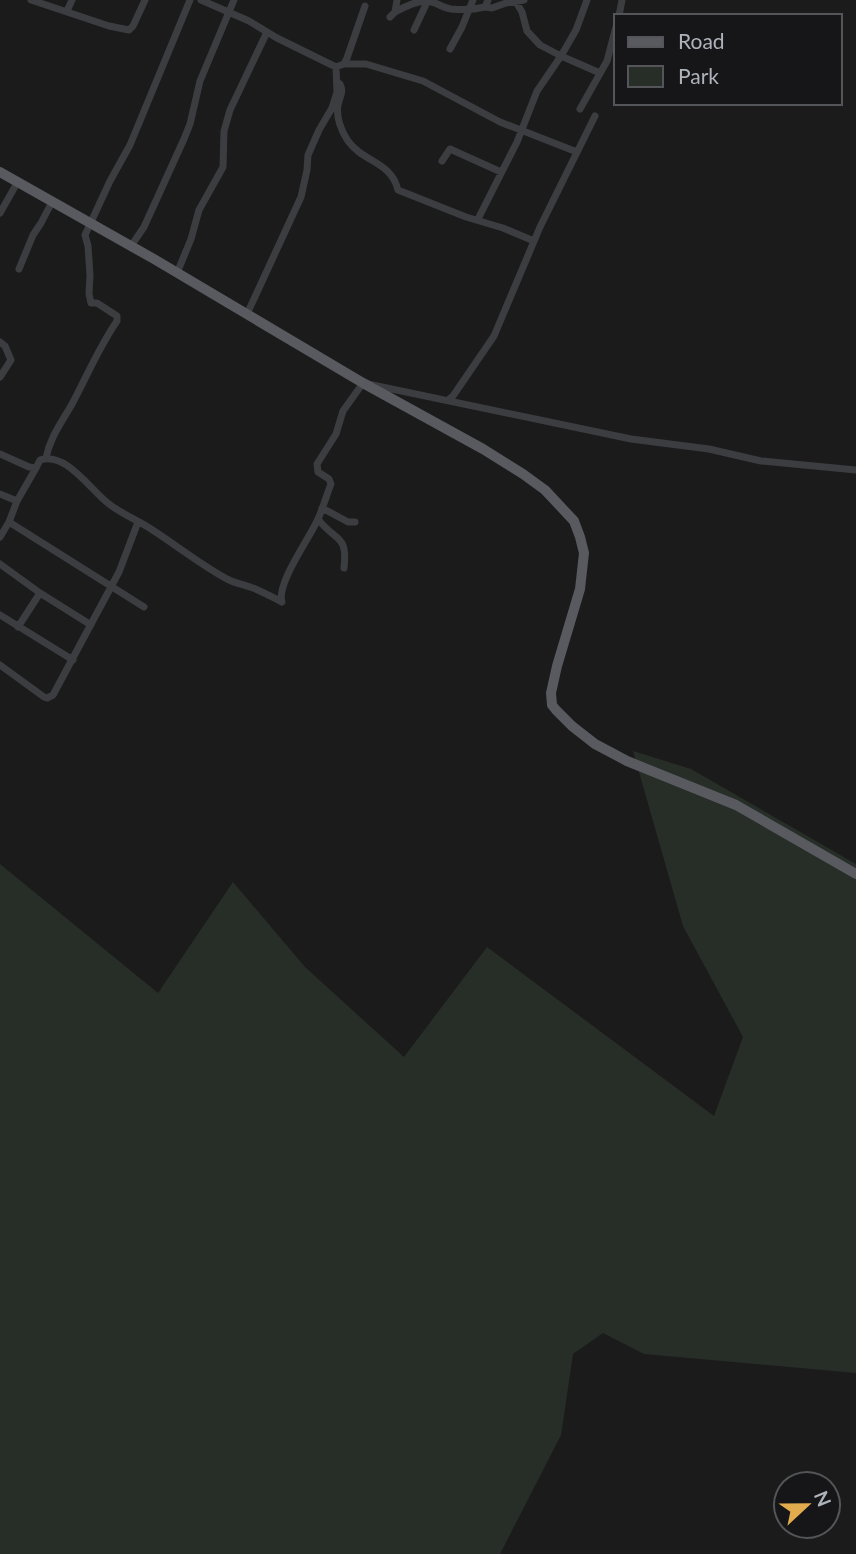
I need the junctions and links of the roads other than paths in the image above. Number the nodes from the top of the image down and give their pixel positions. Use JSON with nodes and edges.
{"nodes":[{"id":1,"x":31,"y":0,"type":"edge"},
{"id":2,"x":72,"y":0,"type":"edge"},
{"id":3,"x":145,"y":0,"type":"edge"},
{"id":4,"x":190,"y":0,"type":"edge"},
{"id":5,"x":201,"y":0,"type":"edge"},
{"id":6,"x":234,"y":0,"type":"edge"},
{"id":7,"x":397,"y":0,"type":"edge"},
{"id":8,"x":427,"y":0,"type":"edge"},
{"id":9,"x":473,"y":0,"type":"edge"},
{"id":10,"x":587,"y":0,"type":"edge"},
{"id":11,"x":520,"y":1,"type":"edge"},
{"id":12,"x":486,"y":3,"type":"edge"},
{"id":13,"x":365,"y":6,"type":"dead end"},
{"id":14,"x":468,"y":10,"type":"junction"},
{"id":15,"x":67,"y":11,"type":"junction"},
{"id":16,"x":229,"y":12,"type":"junction"},
{"id":17,"x":414,"y":30,"type":"dead end"},
{"id":18,"x":267,"y":32,"type":"junction"},
{"id":19,"x":614,"y":35,"type":"edge"},
{"id":20,"x":450,"y":49,"type":"dead end"},
{"id":21,"x":561,"y":56,"type":"junction"},
{"id":22,"x":340,"y":65,"type":"junction"},
{"id":23,"x":600,"y":73,"type":"junction"},
{"id":24,"x":338,"y":83,"type":"junction"},
{"id":25,"x":580,"y":110,"type":"dead end"},
{"id":26,"x":595,"y":116,"type":"dead end"},
{"id":27,"x":522,"y":130,"type":"junction"},
{"id":28,"x":577,"y":152,"type":"junction"},
{"id":29,"x":442,"y":161,"type":"dead end"},
{"id":30,"x":0,"y":172,"type":"edge"},
{"id":31,"x":501,"y":172,"type":"junction"},
{"id":32,"x":17,"y":183,"type":"junction"},
{"id":33,"x":52,"y":202,"type":"junction"},
{"id":34,"x":0,"y":213,"type":"edge"},
{"id":35,"x":478,"y":219,"type":"junction"},
{"id":36,"x":90,"y":223,"type":"junction"},
{"id":37,"x":534,"y":241,"type":"junction"},
{"id":38,"x":131,"y":246,"type":"junction"},
{"id":39,"x":19,"y":269,"type":"dead end"},
{"id":40,"x":177,"y":273,"type":"junction"},
{"id":41,"x":247,"y":314,"type":"junction"},
{"id":42,"x":0,"y":342,"type":"edge"},
{"id":43,"x":0,"y":377,"type":"edge"},
{"id":44,"x":363,"y":383,"type":"junction"},
{"id":45,"x":448,"y":400,"type":"junction"},
{"id":46,"x":0,"y":454,"type":"edge"},
{"id":47,"x":46,"y":458,"type":"junction"},
{"id":48,"x":36,"y":468,"type":"junction"},
{"id":49,"x":856,"y":470,"type":"edge"},
{"id":50,"x":0,"y":494,"type":"edge"},
{"id":51,"x":17,"y":502,"type":"junction"},
{"id":52,"x":322,"y":508,"type":"junction"},
{"id":53,"x":318,"y":519,"type":"junction"},
{"id":54,"x":9,"y":522,"type":"junction"},
{"id":55,"x":138,"y":522,"type":"junction"},
{"id":56,"x":355,"y":522,"type":"dead end"},
{"id":57,"x":0,"y":537,"type":"edge"},
{"id":58,"x":0,"y":565,"type":"edge"},
{"id":59,"x":344,"y":568,"type":"dead end"},
{"id":60,"x":111,"y":587,"type":"junction"},
{"id":61,"x":40,"y":593,"type":"junction"},
{"id":62,"x":144,"y":607,"type":"dead end"},
{"id":63,"x":0,"y":615,"type":"edge"},
{"id":64,"x":92,"y":625,"type":"junction"},
{"id":65,"x":18,"y":627,"type":"junction"},
{"id":66,"x":73,"y":660,"type":"junction"},
{"id":67,"x":0,"y":665,"type":"edge"},
{"id":68,"x":856,"y":874,"type":"edge"}],
"edges":[{"from":1,"to":15,"type":"street"},
{"from":2,"to":15,"type":"street"},
{"from":3,"to":15,"type":"street"},
{"from":4,"to":36,"type":"street"},
{"from":5,"to":16,"type":"street"},
{"from":6,"to":16,"type":"street"},
{"from":7,"to":8,"type":"street"},
{"from":8,"to":14,"type":"street"},
{"from":8,"to":17,"type":"street"},
{"from":9,"to":14,"type":"street"},
{"from":10,"to":21,"type":"street"},
{"from":11,"to":12,"type":"street"},
{"from":11,"to":21,"type":"street"},
{"from":12,"to":14,"type":"street"},
{"from":13,"to":22,"type":"street"},
{"from":14,"to":20,"type":"street"},
{"from":16,"to":18,"type":"street"},
{"from":16,"to":38,"type":"street"},
{"from":18,"to":22,"type":"street"},
{"from":18,"to":40,"type":"street"},
{"from":19,"to":23,"type":"street"},
{"from":21,"to":23,"type":"street"},
{"from":21,"to":27,"type":"street"},
{"from":22,"to":24,"type":"street"},
{"from":22,"to":27,"type":"street"},
{"from":23,"to":25,"type":"street"},
{"from":24,"to":35,"type":"street"},
{"from":24,"to":41,"type":"street"},
{"from":26,"to":28,"type":"street"},
{"from":27,"to":28,"type":"street"},
{"from":27,"to":31,"type":"street"},
{"from":28,"to":37,"type":"street"},
{"from":29,"to":31,"type":"street"},
{"from":30,"to":32,"type":"main road"},
{"from":31,"to":35,"type":"street"},
{"from":32,"to":33,"type":"main road"},
{"from":32,"to":34,"type":"street"},
{"from":33,"to":36,"type":"main road"},
{"from":33,"to":39,"type":"street"},
{"from":35,"to":37,"type":"street"},
{"from":36,"to":38,"type":"main road"},
{"from":36,"to":47,"type":"street"},
{"from":37,"to":45,"type":"street"},
{"from":38,"to":40,"type":"main road"},
{"from":40,"to":41,"type":"main road"},
{"from":41,"to":44,"type":"main road"},
{"from":42,"to":43,"type":"street"},
{"from":44,"to":45,"type":"street"},
{"from":44,"to":52,"type":"street"},
{"from":44,"to":68,"type":"main road"},
{"from":45,"to":49,"type":"street"},
{"from":46,"to":48,"type":"street"},
{"from":47,"to":48,"type":"street"},
{"from":47,"to":55,"type":"street"},
{"from":48,"to":51,"type":"street"},
{"from":50,"to":51,"type":"street"},
{"from":51,"to":54,"type":"street"},
{"from":52,"to":53,"type":"street"},
{"from":52,"to":56,"type":"street"},
{"from":53,"to":55,"type":"street"},
{"from":53,"to":59,"type":"street"},
{"from":54,"to":57,"type":"street"},
{"from":54,"to":60,"type":"street"},
{"from":55,"to":60,"type":"street"},
{"from":58,"to":61,"type":"street"},
{"from":60,"to":62,"type":"street"},
{"from":60,"to":64,"type":"street"},
{"from":61,"to":64,"type":"street"},
{"from":61,"to":65,"type":"street"},
{"from":63,"to":65,"type":"street"},
{"from":64,"to":66,"type":"street"},
{"from":65,"to":66,"type":"street"},
{"from":66,"to":67,"type":"street"}]}
